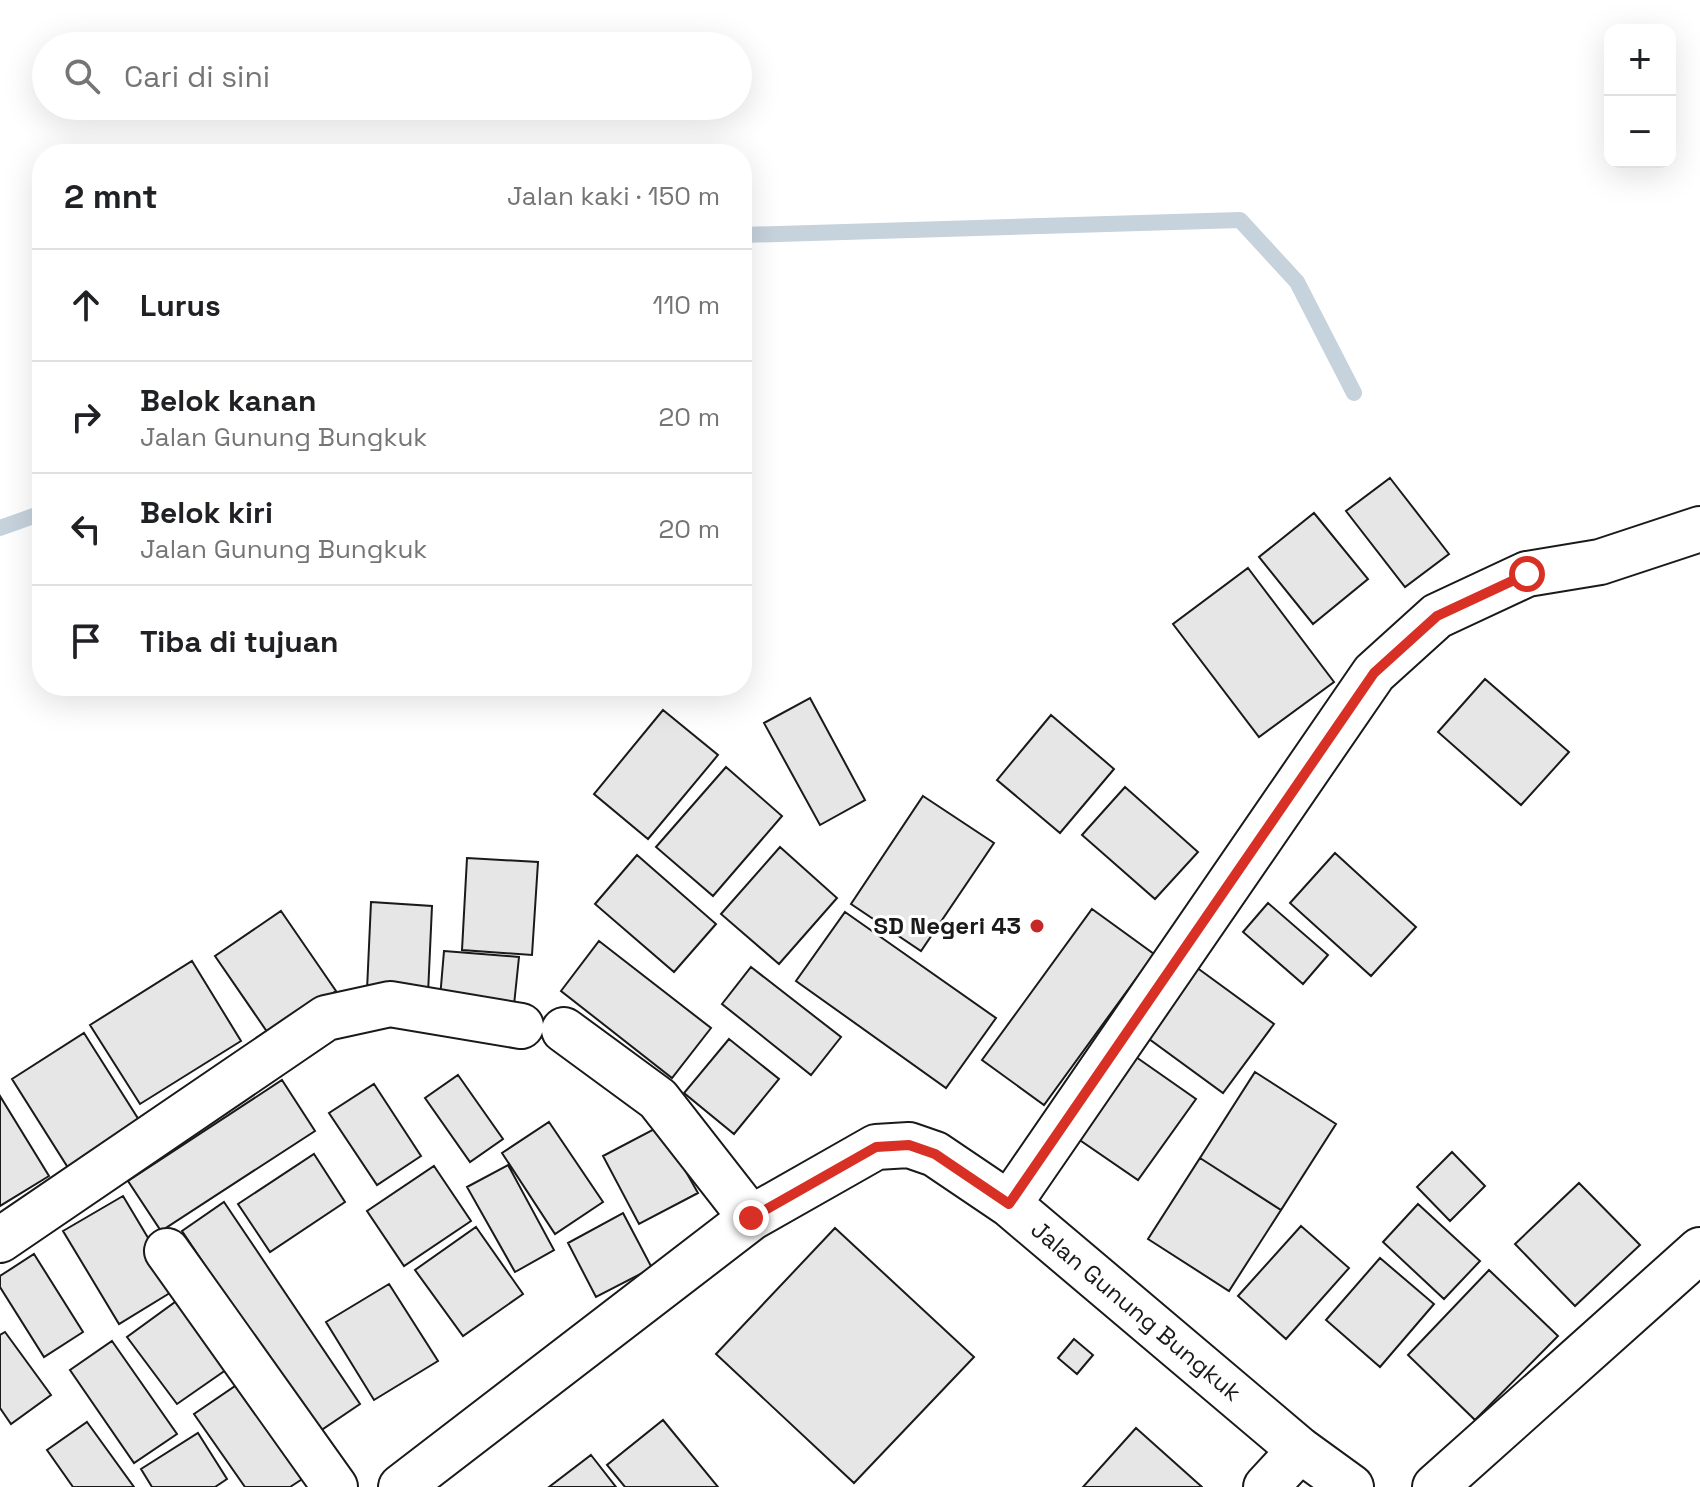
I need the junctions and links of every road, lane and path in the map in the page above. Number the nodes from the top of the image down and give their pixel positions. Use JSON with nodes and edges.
{"nodes":[{"id":1,"x":1700,"y":529,"type":"edge"},
{"id":2,"x":1009,"y":1204,"type":"junction"},
{"id":3,"x":751,"y":1218,"type":"junction"},
{"id":4,"x":0,"y":1240,"type":"edge"},
{"id":5,"x":1700,"y":1250,"type":"edge"},
{"id":6,"x":167,"y":1251,"type":"dead end"},
{"id":7,"x":1300,"y":1450,"type":"junction"},
{"id":8,"x":335,"y":1487,"type":"edge"},
{"id":9,"x":401,"y":1487,"type":"edge"},
{"id":10,"x":1266,"y":1487,"type":"edge"},
{"id":11,"x":1351,"y":1487,"type":"edge"},
{"id":12,"x":1435,"y":1487,"type":"edge"}],
"edges":[{"from":1,"to":2,"type":"street"},
{"from":2,"to":3,"type":"street","name":"Jalan Gunung Bungkuk"},
{"from":2,"to":7,"type":"street","name":"Jalan Gunung Bungkuk"},
{"from":3,"to":4,"type":"street"},
{"from":3,"to":9,"type":"street","name":"Jalan Gunung Bungkuk"},
{"from":5,"to":12,"type":"street"},
{"from":6,"to":8,"type":"street"},
{"from":7,"to":10,"type":"street"},
{"from":7,"to":11,"type":"street","name":"Jalan Gunung Bungkuk"}]}
